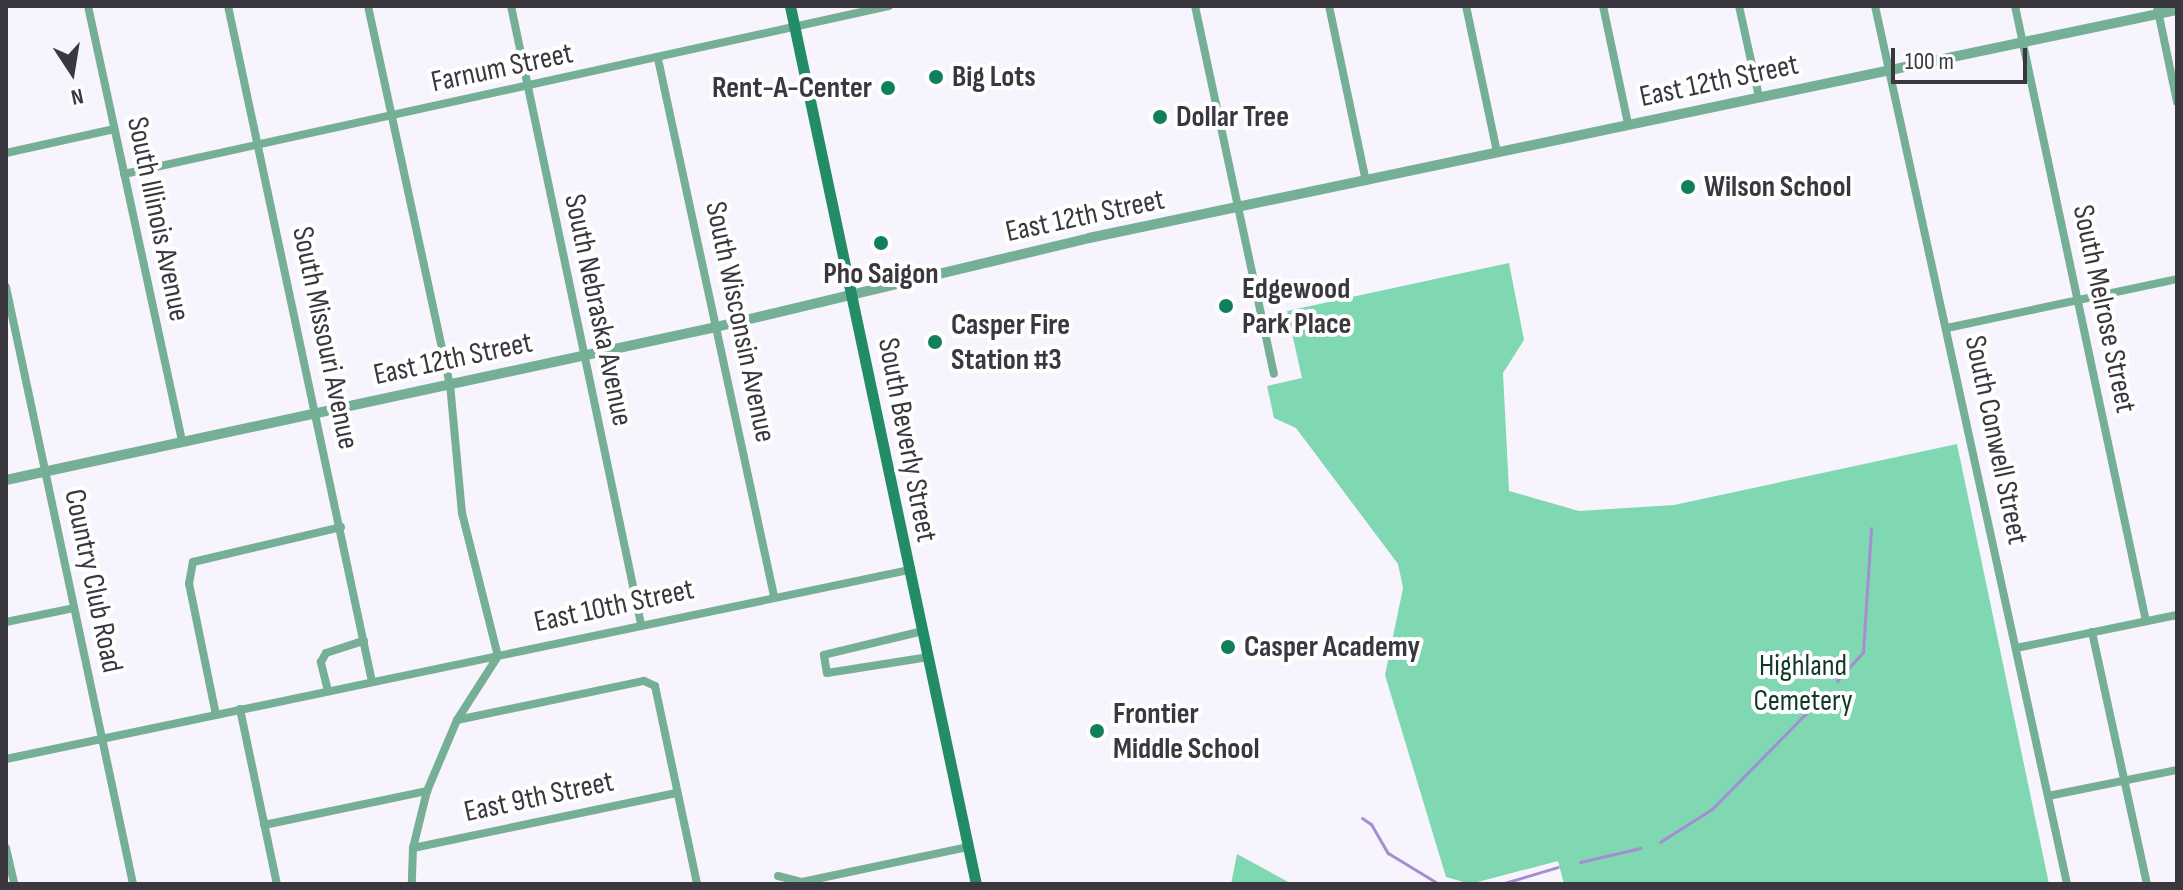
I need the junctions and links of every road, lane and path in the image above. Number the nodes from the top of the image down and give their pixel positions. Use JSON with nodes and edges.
{"nodes":[{"id":1,"x":88,"y":6,"type":"edge"},
{"id":2,"x":228,"y":6,"type":"edge"},
{"id":3,"x":368,"y":6,"type":"edge"},
{"id":4,"x":511,"y":6,"type":"edge"},
{"id":5,"x":790,"y":6,"type":"edge"},
{"id":6,"x":889,"y":6,"type":"edge"},
{"id":7,"x":1195,"y":6,"type":"edge"},
{"id":8,"x":1329,"y":6,"type":"edge"},
{"id":9,"x":1466,"y":6,"type":"edge"},
{"id":10,"x":1603,"y":6,"type":"edge"},
{"id":11,"x":1739,"y":6,"type":"edge"},
{"id":12,"x":1875,"y":6,"type":"edge"},
{"id":13,"x":2015,"y":6,"type":"edge"},
{"id":14,"x":860,"y":9,"type":"edge"},
{"id":15,"x":2158,"y":10,"type":"edge"},
{"id":16,"x":2177,"y":10,"type":"edge"},
{"id":17,"x":795,"y":28,"type":"junction"},
{"id":18,"x":2022,"y":40,"type":"junction"},
{"id":19,"x":658,"y":59,"type":"junction"},
{"id":20,"x":1888,"y":69,"type":"junction"},
{"id":21,"x":526,"y":88,"type":"junction"},
{"id":22,"x":1759,"y":97,"type":"junction"},
{"id":23,"x":2177,"y":102,"type":"edge"},
{"id":24,"x":392,"y":116,"type":"junction"},
{"id":25,"x":1628,"y":124,"type":"junction"},
{"id":26,"x":114,"y":129,"type":"junction"},
{"id":27,"x":258,"y":145,"type":"junction"},
{"id":28,"x":1497,"y":152,"type":"junction"},
{"id":29,"x":6,"y":153,"type":"edge"},
{"id":30,"x":124,"y":174,"type":"junction"},
{"id":31,"x":1366,"y":181,"type":"junction"},
{"id":32,"x":1239,"y":208,"type":"junction"},
{"id":33,"x":2177,"y":279,"type":"edge"},
{"id":34,"x":6,"y":287,"type":"edge"},
{"id":35,"x":854,"y":296,"type":"junction"},
{"id":36,"x":2078,"y":300,"type":"junction"},
{"id":37,"x":716,"y":327,"type":"junction"},
{"id":38,"x":1947,"y":328,"type":"junction"},
{"id":39,"x":583,"y":356,"type":"junction"},
{"id":40,"x":1274,"y":374,"type":"dead end"},
{"id":41,"x":450,"y":384,"type":"junction"},
{"id":42,"x":316,"y":413,"type":"junction"},
{"id":43,"x":182,"y":442,"type":"junction"},
{"id":44,"x":45,"y":471,"type":"junction"},
{"id":45,"x":6,"y":480,"type":"edge"},
{"id":46,"x":341,"y":527,"type":"junction"},
{"id":47,"x":909,"y":570,"type":"junction"},
{"id":48,"x":774,"y":596,"type":"junction"},
{"id":49,"x":74,"y":608,"type":"junction"},
{"id":50,"x":2177,"y":615,"type":"edge"},
{"id":51,"x":2146,"y":621,"type":"junction"},
{"id":52,"x":6,"y":622,"type":"edge"},
{"id":53,"x":641,"y":624,"type":"junction"},
{"id":54,"x":923,"y":631,"type":"junction"},
{"id":55,"x":2092,"y":632,"type":"junction"},
{"id":56,"x":364,"y":641,"type":"junction"},
{"id":57,"x":2016,"y":648,"type":"junction"},
{"id":58,"x":498,"y":656,"type":"junction"},
{"id":59,"x":929,"y":657,"type":"junction"},
{"id":60,"x":372,"y":682,"type":"junction"},
{"id":61,"x":328,"y":691,"type":"junction"},
{"id":62,"x":240,"y":709,"type":"junction"},
{"id":63,"x":216,"y":715,"type":"junction"},
{"id":64,"x":457,"y":720,"type":"junction"},
{"id":65,"x":102,"y":739,"type":"junction"},
{"id":66,"x":6,"y":759,"type":"edge"},
{"id":67,"x":2177,"y":770,"type":"edge"},
{"id":68,"x":2124,"y":781,"type":"junction"},
{"id":69,"x":427,"y":791,"type":"junction"},
{"id":70,"x":676,"y":793,"type":"junction"},
{"id":71,"x":2048,"y":796,"type":"junction"},
{"id":72,"x":264,"y":825,"type":"junction"},
{"id":73,"x":968,"y":847,"type":"junction"},
{"id":74,"x":6,"y":848,"type":"edge"},
{"id":75,"x":413,"y":848,"type":"junction"},
{"id":76,"x":778,"y":876,"type":"dead end"},
{"id":77,"x":14,"y":884,"type":"edge"},
{"id":78,"x":133,"y":884,"type":"edge"},
{"id":79,"x":277,"y":884,"type":"edge"},
{"id":80,"x":412,"y":884,"type":"edge"},
{"id":81,"x":697,"y":884,"type":"edge"},
{"id":82,"x":976,"y":884,"type":"edge"},
{"id":83,"x":2067,"y":884,"type":"edge"},
{"id":84,"x":2147,"y":884,"type":"edge"}],
"edges":[{"from":1,"to":26,"type":"street","name":"South Illinois Avenue"},
{"from":2,"to":27,"type":"street","name":"South Missouri Avenue"},
{"from":3,"to":24,"type":"street"},
{"from":4,"to":21,"type":"street","name":"South Nebraska Avenue"},
{"from":5,"to":17,"type":"main road","name":"South Beverly Street"},
{"from":6,"to":14,"type":"street","name":"Farnum Street"},
{"from":7,"to":32,"type":"street"},
{"from":8,"to":31,"type":"street"},
{"from":9,"to":28,"type":"street"},
{"from":10,"to":25,"type":"street"},
{"from":11,"to":22,"type":"street"},
{"from":12,"to":20,"type":"street","name":"South Conwell Street"},
{"from":13,"to":18,"type":"street","name":"South Melrose Street"},
{"from":14,"to":17,"type":"street","name":"Farnum Street"},
{"from":15,"to":16,"type":"street","name":"East 12th Street"},
{"from":15,"to":18,"type":"street","name":"East 12th Street"},
{"from":15,"to":23,"type":"street"},
{"from":17,"to":19,"type":"street","name":"Farnum Street"},
{"from":17,"to":35,"type":"main road","name":"South Beverly Street"},
{"from":18,"to":20,"type":"street","name":"East 12th Street"},
{"from":18,"to":36,"type":"street","name":"South Melrose Street"},
{"from":19,"to":21,"type":"street","name":"Farnum Street"},
{"from":19,"to":37,"type":"street","name":"South Wisconsin Avenue"},
{"from":20,"to":22,"type":"street","name":"East 12th Street"},
{"from":20,"to":38,"type":"street","name":"South Conwell Street"},
{"from":21,"to":24,"type":"street","name":"Farnum Street"},
{"from":21,"to":39,"type":"street","name":"South Nebraska Avenue"},
{"from":22,"to":25,"type":"street","name":"East 12th Street"},
{"from":24,"to":27,"type":"street","name":"Farnum Street"},
{"from":24,"to":41,"type":"street"},
{"from":25,"to":28,"type":"street","name":"East 12th Street"},
{"from":26,"to":29,"type":"street"},
{"from":26,"to":30,"type":"street","name":"South Illinois Avenue"},
{"from":27,"to":30,"type":"street","name":"Farnum Street"},
{"from":27,"to":42,"type":"street","name":"South Missouri Avenue"},
{"from":28,"to":31,"type":"street","name":"East 12th Street"},
{"from":30,"to":43,"type":"street","name":"South Illinois Avenue"},
{"from":31,"to":32,"type":"street","name":"East 12th Street"},
{"from":32,"to":35,"type":"street","name":"East 12th Street"},
{"from":32,"to":40,"type":"street"},
{"from":33,"to":36,"type":"street"},
{"from":34,"to":44,"type":"street","name":"Country Club Road"},
{"from":35,"to":37,"type":"street","name":"East 12th Street"},
{"from":35,"to":47,"type":"main road","name":"South Beverly Street"},
{"from":36,"to":38,"type":"street"},
{"from":36,"to":51,"type":"street","name":"South Melrose Street"},
{"from":37,"to":39,"type":"street","name":"East 12th Street"},
{"from":37,"to":48,"type":"street","name":"South Wisconsin Avenue"},
{"from":38,"to":57,"type":"street","name":"South Conwell Street"},
{"from":39,"to":41,"type":"street","name":"East 12th Street"},
{"from":39,"to":53,"type":"street","name":"South Nebraska Avenue"},
{"from":41,"to":42,"type":"street","name":"East 12th Street"},
{"from":41,"to":58,"type":"street"},
{"from":42,"to":43,"type":"street","name":"East 12th Street"},
{"from":42,"to":46,"type":"street","name":"South Missouri Avenue"},
{"from":43,"to":44,"type":"street","name":"East 12th Street"},
{"from":44,"to":45,"type":"street","name":"East 12th Street"},
{"from":44,"to":49,"type":"street","name":"Country Club Road"},
{"from":46,"to":56,"type":"street","name":"South Missouri Avenue"},
{"from":46,"to":63,"type":"street"},
{"from":47,"to":48,"type":"street","name":"East 10th Street"},
{"from":47,"to":54,"type":"main road","name":"South Beverly Street"},
{"from":48,"to":53,"type":"street","name":"East 10th Street"},
{"from":49,"to":52,"type":"street"},
{"from":49,"to":65,"type":"street","name":"Country Club Road"},
{"from":50,"to":51,"type":"street"},
{"from":51,"to":55,"type":"street"},
{"from":53,"to":58,"type":"street","name":"East 10th Street"},
{"from":54,"to":59,"type":"main road","name":"South Beverly Street"},
{"from":54,"to":59,"type":"street"},
{"from":55,"to":57,"type":"street"},
{"from":55,"to":68,"type":"street"},
{"from":56,"to":60,"type":"street","name":"South Missouri Avenue"},
{"from":56,"to":61,"type":"street"},
{"from":57,"to":71,"type":"street","name":"South Conwell Street"},
{"from":58,"to":60,"type":"street","name":"East 10th Street"},
{"from":58,"to":64,"type":"street"},
{"from":59,"to":73,"type":"main road","name":"South Beverly Street"},
{"from":60,"to":61,"type":"street","name":"East 10th Street"},
{"from":61,"to":62,"type":"street","name":"East 10th Street"},
{"from":62,"to":63,"type":"street","name":"East 10th Street"},
{"from":62,"to":72,"type":"street"},
{"from":63,"to":65,"type":"street","name":"East 10th Street"},
{"from":64,"to":69,"type":"street"},
{"from":64,"to":70,"type":"street"},
{"from":65,"to":66,"type":"street","name":"East 10th Street"},
{"from":65,"to":78,"type":"street","name":"Country Club Road"},
{"from":67,"to":68,"type":"street"},
{"from":68,"to":71,"type":"street"},
{"from":68,"to":84,"type":"street"},
{"from":69,"to":72,"type":"street","name":"East 9th Street"},
{"from":69,"to":75,"type":"street"},
{"from":70,"to":75,"type":"street","name":"East 9th Street"},
{"from":70,"to":81,"type":"street"},
{"from":71,"to":83,"type":"street","name":"South Conwell Street"},
{"from":72,"to":79,"type":"street"},
{"from":73,"to":76,"type":"street"},
{"from":73,"to":82,"type":"main road","name":"South Beverly Street"},
{"from":74,"to":77,"type":"street"},
{"from":75,"to":80,"type":"street"}]}
